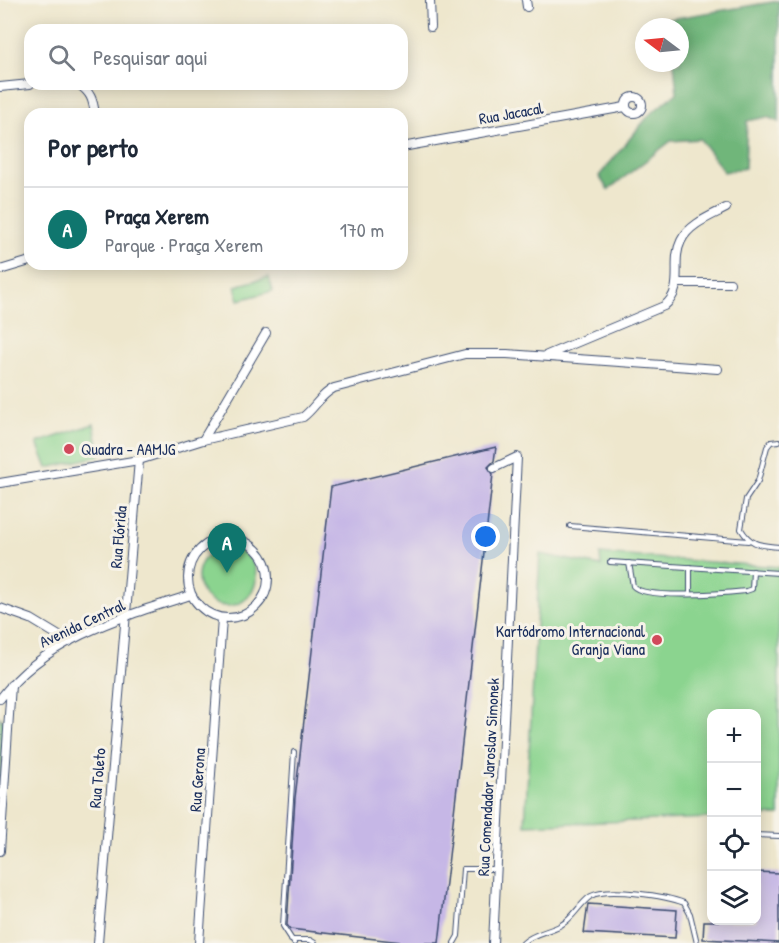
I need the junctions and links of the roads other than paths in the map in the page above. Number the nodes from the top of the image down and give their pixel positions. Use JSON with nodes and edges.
{"nodes":[{"id":1,"x":430,"y":0,"type":"edge"},
{"id":2,"x":431,"y":27,"type":"dead end"},
{"id":3,"x":24,"y":85,"type":"edge"},
{"id":4,"x":0,"y":87,"type":"edge"},
{"id":5,"x":88,"y":90,"type":"edge"},
{"id":6,"x":625,"y":107,"type":"dead end"},
{"id":7,"x":94,"y":108,"type":"edge"},
{"id":8,"x":408,"y":146,"type":"edge"},
{"id":9,"x":726,"y":208,"type":"dead end"},
{"id":10,"x":24,"y":263,"type":"edge"},
{"id":11,"x":0,"y":270,"type":"edge"},
{"id":12,"x":677,"y":283,"type":"junction"},
{"id":13,"x":730,"y":283,"type":"dead end"},
{"id":14,"x":266,"y":333,"type":"dead end"},
{"id":15,"x":544,"y":356,"type":"junction"},
{"id":16,"x":718,"y":369,"type":"dead end"},
{"id":17,"x":203,"y":440,"type":"junction"},
{"id":18,"x":779,"y":441,"type":"edge"},
{"id":19,"x":139,"y":460,"type":"junction"},
{"id":20,"x":494,"y":468,"type":"dead end"},
{"id":21,"x":0,"y":483,"type":"edge"},
{"id":22,"x":570,"y":526,"type":"dead end"},
{"id":23,"x":748,"y":541,"type":"junction"},
{"id":24,"x":779,"y":547,"type":"edge"},
{"id":25,"x":610,"y":562,"type":"dead end"},
{"id":26,"x":629,"y":562,"type":"junction"},
{"id":27,"x":690,"y":567,"type":"junction"},
{"id":28,"x":753,"y":571,"type":"junction"},
{"id":29,"x":779,"y":573,"type":"edge"},
{"id":30,"x":690,"y":593,"type":"junction"},
{"id":31,"x":191,"y":596,"type":"junction"},
{"id":32,"x":0,"y":608,"type":"edge"},
{"id":33,"x":124,"y":616,"type":"junction"},
{"id":34,"x":222,"y":619,"type":"junction"},
{"id":35,"x":69,"y":642,"type":"junction"},
{"id":36,"x":11,"y":684,"type":"junction"},
{"id":37,"x":0,"y":699,"type":"edge"},
{"id":38,"x":294,"y":752,"type":"dead end"},
{"id":39,"x":761,"y":836,"type":"edge"},
{"id":40,"x":779,"y":836,"type":"edge"},
{"id":41,"x":0,"y":851,"type":"edge"},
{"id":42,"x":497,"y":869,"type":"junction"},
{"id":43,"x":293,"y":942,"type":"edge"},
{"id":44,"x":98,"y":943,"type":"edge"},
{"id":45,"x":199,"y":943,"type":"edge"},
{"id":46,"x":315,"y":943,"type":"edge"},
{"id":47,"x":454,"y":943,"type":"edge"},
{"id":48,"x":493,"y":943,"type":"edge"},
{"id":49,"x":523,"y":943,"type":"edge"},
{"id":50,"x":697,"y":943,"type":"edge"}],
"edges":[{"from":1,"to":2,"type":"street"},
{"from":3,"to":4,"type":"street"},
{"from":5,"to":7,"type":"street"},
{"from":6,"to":8,"type":"street","name":"Rua Jacacal"},
{"from":9,"to":12,"type":"street"},
{"from":10,"to":11,"type":"street"},
{"from":12,"to":13,"type":"street"},
{"from":12,"to":15,"type":"street"},
{"from":14,"to":17,"type":"street"},
{"from":15,"to":16,"type":"street"},
{"from":15,"to":17,"type":"street"},
{"from":17,"to":19,"type":"street"},
{"from":18,"to":23,"type":"lane"},
{"from":19,"to":21,"type":"street"},
{"from":19,"to":33,"type":"street","name":"Rua Flórida"},
{"from":20,"to":42,"type":"street","name":"Rua Comendador Jaroslav Simonek"},
{"from":22,"to":23,"type":"lane"},
{"from":23,"to":24,"type":"lane"},
{"from":25,"to":26,"type":"lane"},
{"from":26,"to":27,"type":"lane"},
{"from":26,"to":30,"type":"lane"},
{"from":27,"to":28,"type":"lane"},
{"from":27,"to":30,"type":"lane"},
{"from":28,"to":29,"type":"lane"},
{"from":28,"to":30,"type":"lane"},
{"from":31,"to":33,"type":"street","name":"Avenida Central"},
{"from":31,"to":34,"type":"street"},
{"from":31,"to":34,"type":"street"},
{"from":32,"to":35,"type":"street"},
{"from":33,"to":35,"type":"street","name":"Avenida Central"},
{"from":33,"to":44,"type":"street","name":"Rua Toleto"},
{"from":34,"to":45,"type":"street","name":"Rua Gerona"},
{"from":35,"to":36,"type":"street","name":"Avenida Central"},
{"from":36,"to":37,"type":"street","name":"Avenida Central"},
{"from":36,"to":41,"type":"street"},
{"from":38,"to":43,"type":"lane"},
{"from":39,"to":40,"type":"lane"},
{"from":42,"to":47,"type":"lane"},
{"from":42,"to":48,"type":"street","name":"Rua Comendador Jaroslav Simonek"},
{"from":43,"to":46,"type":"lane"},
{"from":49,"to":50,"type":"lane"}]}
